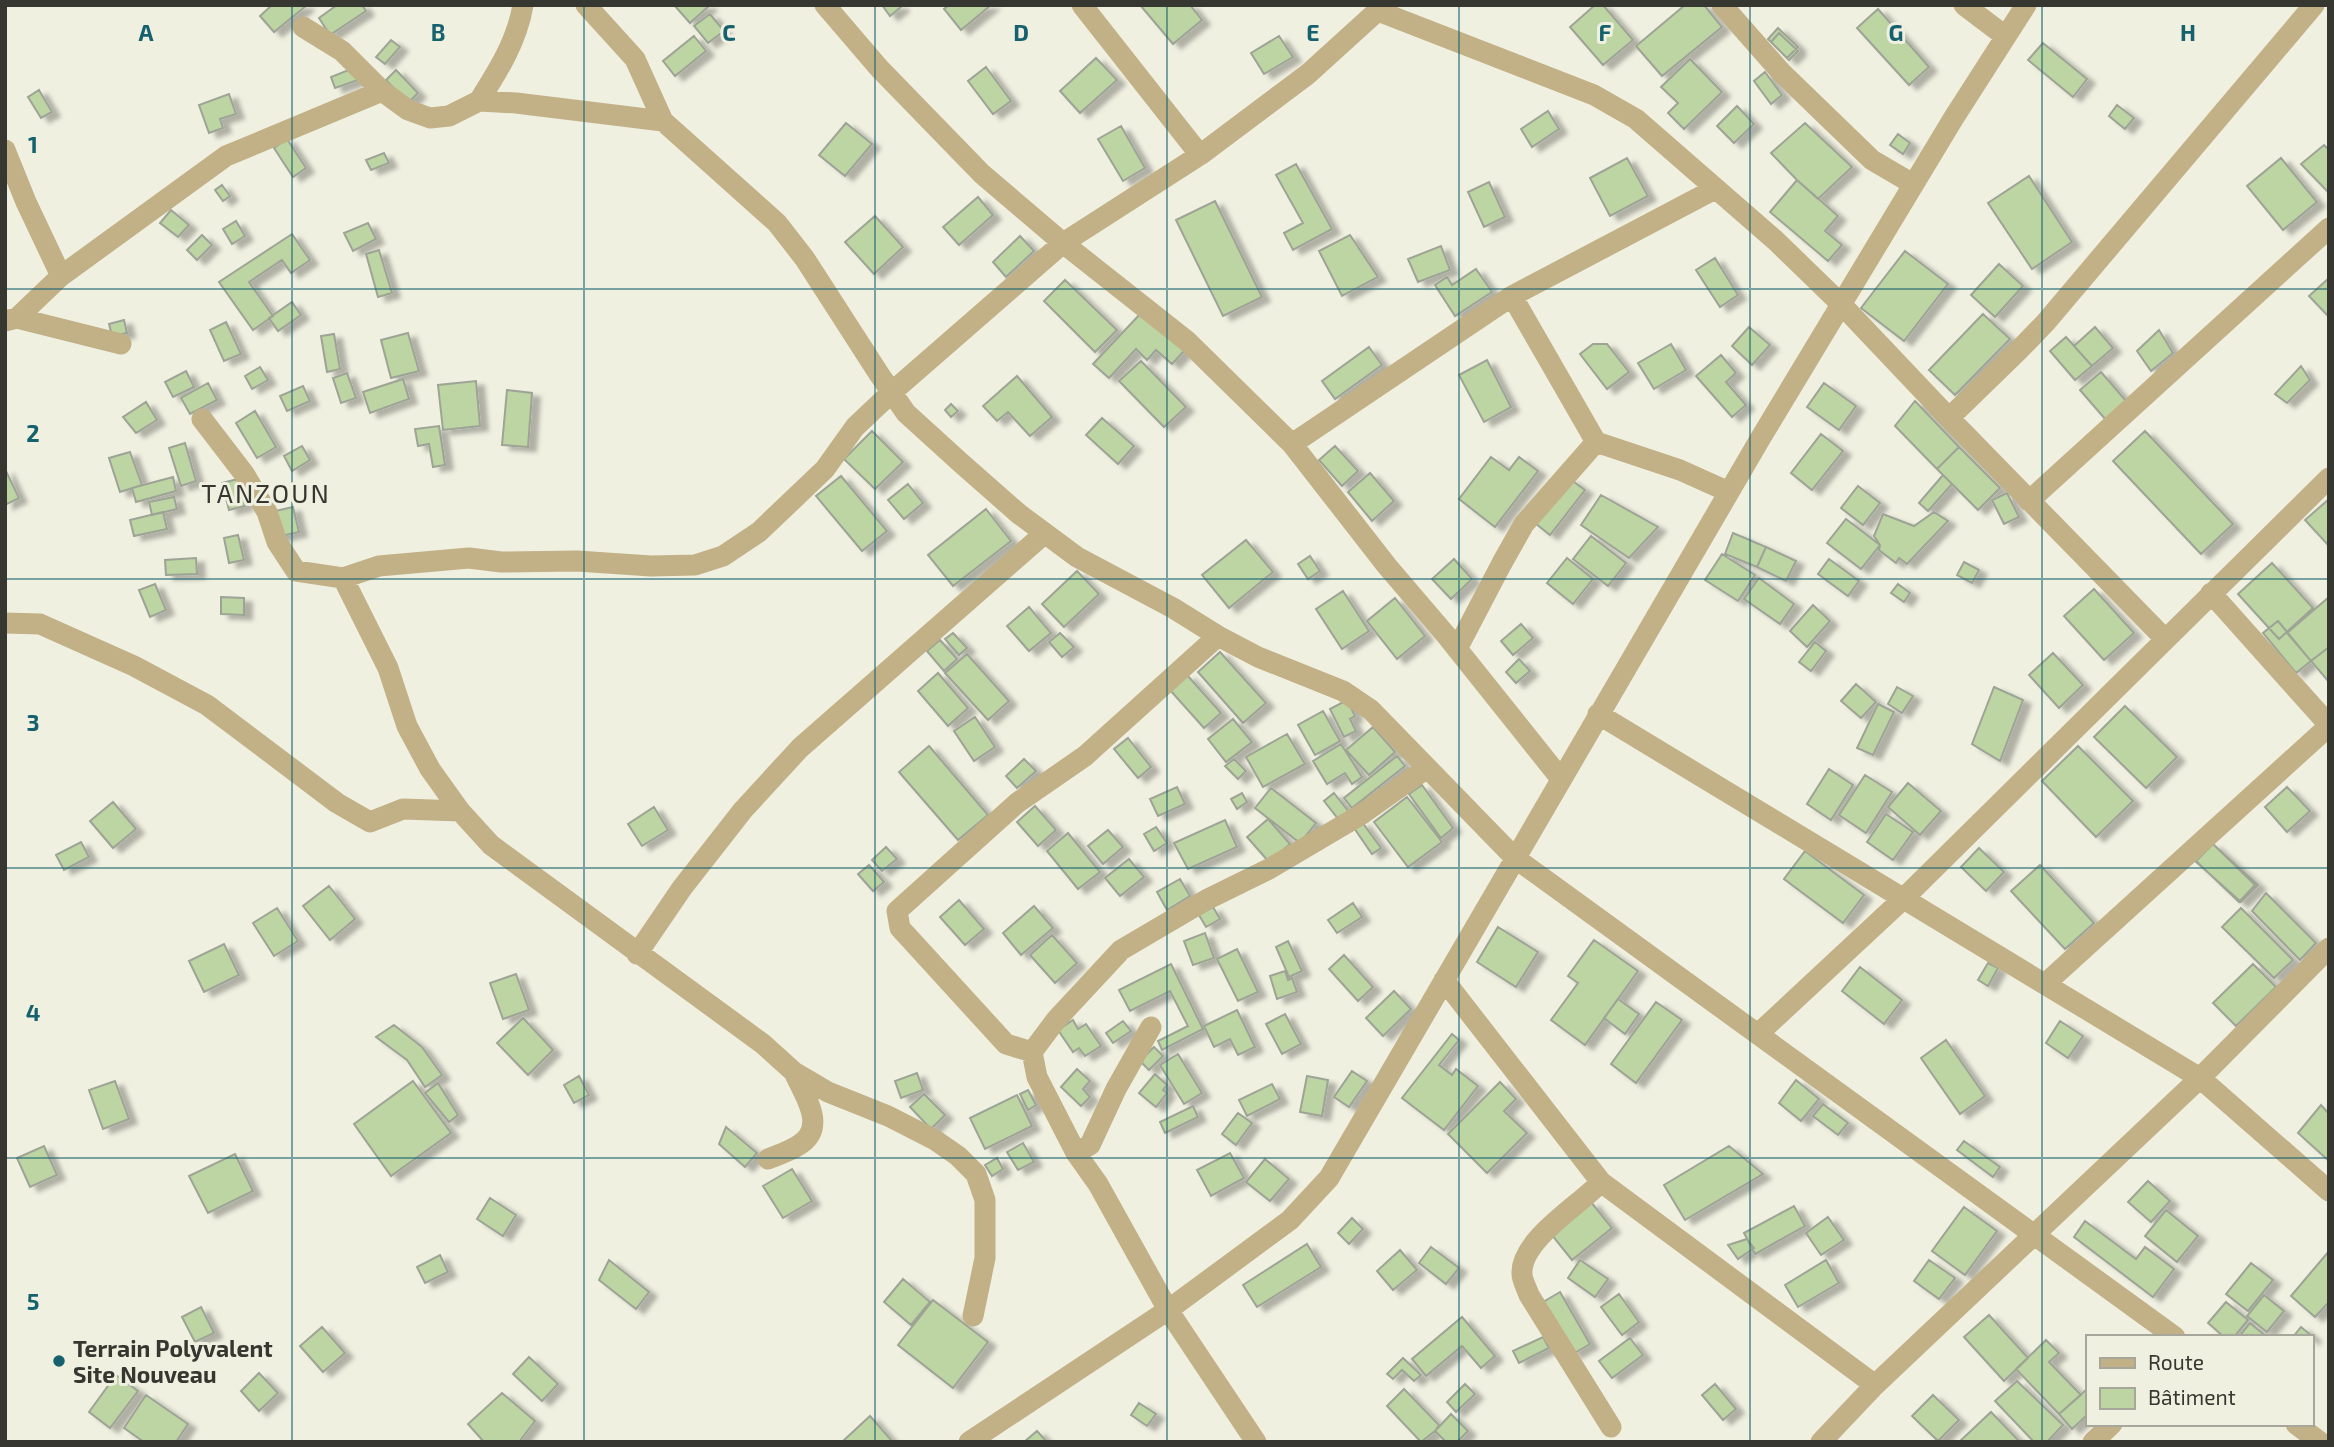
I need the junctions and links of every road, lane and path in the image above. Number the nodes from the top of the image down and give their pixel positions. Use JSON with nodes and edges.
{"nodes":[{"id":1,"x":523,"y":5,"type":"edge"},
{"id":2,"x":586,"y":5,"type":"edge"},
{"id":3,"x":825,"y":5,"type":"edge"},
{"id":4,"x":1082,"y":5,"type":"edge"},
{"id":5,"x":1722,"y":5,"type":"edge"},
{"id":6,"x":1964,"y":5,"type":"edge"},
{"id":7,"x":2026,"y":5,"type":"edge"},
{"id":8,"x":2314,"y":5,"type":"edge"},
{"id":9,"x":1381,"y":8,"type":"edge"},
{"id":10,"x":303,"y":27,"type":"dead end"},
{"id":11,"x":2005,"y":36,"type":"junction"},
{"id":12,"x":382,"y":91,"type":"junction"},
{"id":13,"x":480,"y":102,"type":"junction"},
{"id":14,"x":663,"y":121,"type":"junction"},
{"id":15,"x":5,"y":150,"type":"edge"},
{"id":16,"x":1200,"y":155,"type":"junction"},
{"id":17,"x":1913,"y":184,"type":"junction"},
{"id":18,"x":1715,"y":189,"type":"junction"},
{"id":19,"x":2329,"y":228,"type":"edge"},
{"id":20,"x":1063,"y":243,"type":"junction"},
{"id":21,"x":61,"y":276,"type":"junction"},
{"id":22,"x":1512,"y":296,"type":"junction"},
{"id":23,"x":1841,"y":304,"type":"junction"},
{"id":24,"x":11,"y":320,"type":"edge"},
{"id":25,"x":121,"y":344,"type":"dead end"},
{"id":26,"x":892,"y":393,"type":"junction"},
{"id":27,"x":1949,"y":418,"type":"junction"},
{"id":28,"x":202,"y":419,"type":"dead end"},
{"id":29,"x":1596,"y":442,"type":"junction"},
{"id":30,"x":1292,"y":444,"type":"junction"},
{"id":31,"x":2329,"y":478,"type":"edge"},
{"id":32,"x":1729,"y":492,"type":"junction"},
{"id":33,"x":2029,"y":501,"type":"junction"},
{"id":34,"x":1045,"y":533,"type":"junction"},
{"id":35,"x":343,"y":578,"type":"junction"},
{"id":36,"x":2211,"y":593,"type":"junction"},
{"id":37,"x":5,"y":623,"type":"edge"},
{"id":38,"x":1218,"y":636,"type":"junction"},
{"id":39,"x":2164,"y":638,"type":"junction"},
{"id":40,"x":1457,"y":649,"type":"junction"},
{"id":41,"x":1598,"y":714,"type":"junction"},
{"id":42,"x":2329,"y":726,"type":"edge"},
{"id":43,"x":1427,"y":768,"type":"junction"},
{"id":44,"x":1561,"y":779,"type":"junction"},
{"id":45,"x":460,"y":811,"type":"junction"},
{"id":46,"x":1515,"y":858,"type":"junction"},
{"id":47,"x":1903,"y":899,"type":"junction"},
{"id":48,"x":637,"y":954,"type":"junction"},
{"id":49,"x":2327,"y":955,"type":"edge"},
{"id":50,"x":1444,"y":980,"type":"junction"},
{"id":51,"x":2045,"y":984,"type":"junction"},
{"id":52,"x":1151,"y":1027,"type":"dead end"},
{"id":53,"x":1758,"y":1034,"type":"junction"},
{"id":54,"x":1032,"y":1052,"type":"junction"},
{"id":55,"x":794,"y":1072,"type":"junction"},
{"id":56,"x":2200,"y":1078,"type":"junction"},
{"id":57,"x":1076,"y":1153,"type":"junction"},
{"id":58,"x":768,"y":1159,"type":"dead end"},
{"id":59,"x":1601,"y":1182,"type":"junction"},
{"id":60,"x":2329,"y":1191,"type":"edge"},
{"id":61,"x":2034,"y":1234,"type":"junction"},
{"id":62,"x":1168,"y":1310,"type":"junction"},
{"id":63,"x":973,"y":1316,"type":"dead end"},
{"id":64,"x":2172,"y":1335,"type":"edge"},
{"id":65,"x":1875,"y":1385,"type":"junction"},
{"id":66,"x":2110,"y":1426,"type":"edge"},
{"id":67,"x":2299,"y":1426,"type":"edge"},
{"id":68,"x":1611,"y":1427,"type":"dead end"},
{"id":69,"x":969,"y":1442,"type":"edge"},
{"id":70,"x":1256,"y":1442,"type":"edge"},
{"id":71,"x":1821,"y":1442,"type":"edge"},
{"id":72,"x":2093,"y":1442,"type":"edge"},
{"id":73,"x":2320,"y":1442,"type":"edge"}],
"edges":[{"from":1,"to":13,"type":"street"},
{"from":2,"to":14,"type":"street"},
{"from":3,"to":20,"type":"street"},
{"from":4,"to":16,"type":"street"},
{"from":5,"to":17,"type":"street"},
{"from":6,"to":11,"type":"street"},
{"from":7,"to":11,"type":"street"},
{"from":8,"to":27,"type":"street"},
{"from":9,"to":16,"type":"street"},
{"from":9,"to":18,"type":"street"},
{"from":10,"to":12,"type":"street"},
{"from":11,"to":17,"type":"street"},
{"from":12,"to":13,"type":"street"},
{"from":12,"to":21,"type":"street"},
{"from":13,"to":14,"type":"street"},
{"from":14,"to":26,"type":"street"},
{"from":15,"to":21,"type":"street"},
{"from":16,"to":20,"type":"street"},
{"from":17,"to":23,"type":"street"},
{"from":18,"to":22,"type":"street"},
{"from":18,"to":23,"type":"street"},
{"from":19,"to":33,"type":"street"},
{"from":20,"to":26,"type":"street"},
{"from":20,"to":30,"type":"street"},
{"from":21,"to":24,"type":"street"},
{"from":22,"to":29,"type":"street"},
{"from":22,"to":30,"type":"street"},
{"from":23,"to":27,"type":"street"},
{"from":23,"to":32,"type":"street"},
{"from":24,"to":25,"type":"street"},
{"from":26,"to":34,"type":"street"},
{"from":26,"to":35,"type":"street"},
{"from":27,"to":33,"type":"street"},
{"from":28,"to":35,"type":"street"},
{"from":29,"to":32,"type":"street"},
{"from":29,"to":40,"type":"street"},
{"from":30,"to":40,"type":"street"},
{"from":31,"to":36,"type":"street"},
{"from":32,"to":41,"type":"street"},
{"from":33,"to":39,"type":"street"},
{"from":34,"to":38,"type":"street"},
{"from":34,"to":48,"type":"street"},
{"from":35,"to":45,"type":"street"},
{"from":36,"to":39,"type":"street"},
{"from":36,"to":42,"type":"street"},
{"from":37,"to":45,"type":"street"},
{"from":38,"to":43,"type":"street"},
{"from":38,"to":54,"type":"street"},
{"from":39,"to":47,"type":"street"},
{"from":40,"to":44,"type":"street"},
{"from":41,"to":44,"type":"street"},
{"from":41,"to":47,"type":"street"},
{"from":42,"to":51,"type":"street"},
{"from":43,"to":46,"type":"street"},
{"from":43,"to":54,"type":"street"},
{"from":44,"to":46,"type":"street"},
{"from":45,"to":48,"type":"street"},
{"from":46,"to":50,"type":"street"},
{"from":46,"to":53,"type":"street"},
{"from":47,"to":51,"type":"street"},
{"from":47,"to":53,"type":"street"},
{"from":48,"to":55,"type":"street"},
{"from":49,"to":56,"type":"street"},
{"from":50,"to":59,"type":"street"},
{"from":50,"to":62,"type":"street"},
{"from":51,"to":56,"type":"street"},
{"from":52,"to":57,"type":"street"},
{"from":53,"to":61,"type":"street"},
{"from":54,"to":57,"type":"street"},
{"from":55,"to":58,"type":"street"},
{"from":55,"to":63,"type":"street"},
{"from":56,"to":60,"type":"street"},
{"from":56,"to":61,"type":"street"},
{"from":57,"to":62,"type":"street"},
{"from":59,"to":65,"type":"street"},
{"from":59,"to":68,"type":"street"},
{"from":61,"to":64,"type":"street"},
{"from":61,"to":65,"type":"street"},
{"from":62,"to":69,"type":"street"},
{"from":62,"to":70,"type":"street"},
{"from":65,"to":71,"type":"street"},
{"from":66,"to":72,"type":"street"},
{"from":67,"to":73,"type":"street"}]}
